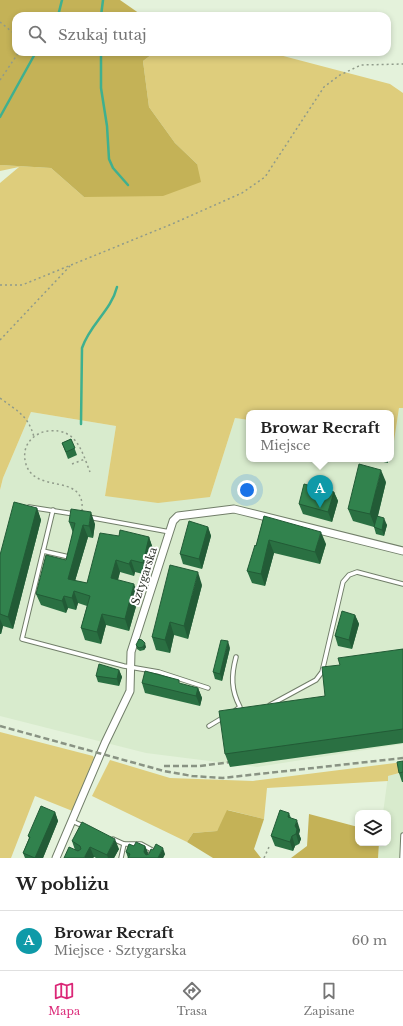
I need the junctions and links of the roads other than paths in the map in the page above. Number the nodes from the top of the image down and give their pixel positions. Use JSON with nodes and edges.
{"nodes":[{"id":1,"x":27,"y":506,"type":"edge"},
{"id":2,"x":53,"y":510,"type":"junction"},
{"id":3,"x":170,"y":532,"type":"junction"},
{"id":4,"x":43,"y":551,"type":"junction"},
{"id":5,"x":403,"y":551,"type":"edge"},
{"id":6,"x":69,"y":557,"type":"edge"},
{"id":7,"x":403,"y":584,"type":"edge"},
{"id":8,"x":236,"y":657,"type":"dead end"},
{"id":9,"x":132,"y":667,"type":"junction"},
{"id":10,"x":208,"y":688,"type":"dead end"},
{"id":11,"x":240,"y":707,"type":"junction"},
{"id":12,"x":264,"y":708,"type":"edge"},
{"id":13,"x":244,"y":710,"type":"edge"},
{"id":14,"x":234,"y":711,"type":"edge"},
{"id":15,"x":228,"y":715,"type":"edge"},
{"id":16,"x":209,"y":726,"type":"dead end"},
{"id":17,"x":72,"y":821,"type":"junction"},
{"id":18,"x":91,"y":829,"type":"edge"},
{"id":19,"x":403,"y":835,"type":"edge"},
{"id":20,"x":111,"y":838,"type":"edge"},
{"id":21,"x":124,"y":844,"type":"junction"},
{"id":22,"x":56,"y":858,"type":"edge"},
{"id":23,"x":121,"y":858,"type":"edge"},
{"id":24,"x":149,"y":858,"type":"edge"},
{"id":25,"x":402,"y":858,"type":"edge"}],
"edges":[{"from":1,"to":2,"type":"lane"},
{"from":2,"to":3,"type":"lane"},
{"from":2,"to":4,"type":"lane"},
{"from":3,"to":5,"type":"street","name":"Sztygarska"},
{"from":3,"to":9,"type":"street","name":"Sztygarska"},
{"from":4,"to":6,"type":"lane"},
{"from":4,"to":9,"type":"lane"},
{"from":7,"to":12,"type":"lane"},
{"from":8,"to":11,"type":"lane"},
{"from":9,"to":10,"type":"lane"},
{"from":9,"to":17,"type":"street","name":"Sztygarska"},
{"from":11,"to":13,"type":"lane"},
{"from":11,"to":14,"type":"lane"},
{"from":15,"to":16,"type":"lane"},
{"from":17,"to":18,"type":"lane"},
{"from":17,"to":22,"type":"street","name":"Sztygarska"},
{"from":19,"to":25,"type":"lane"},
{"from":20,"to":21,"type":"lane"},
{"from":21,"to":23,"type":"lane"},
{"from":21,"to":24,"type":"lane"}]}
